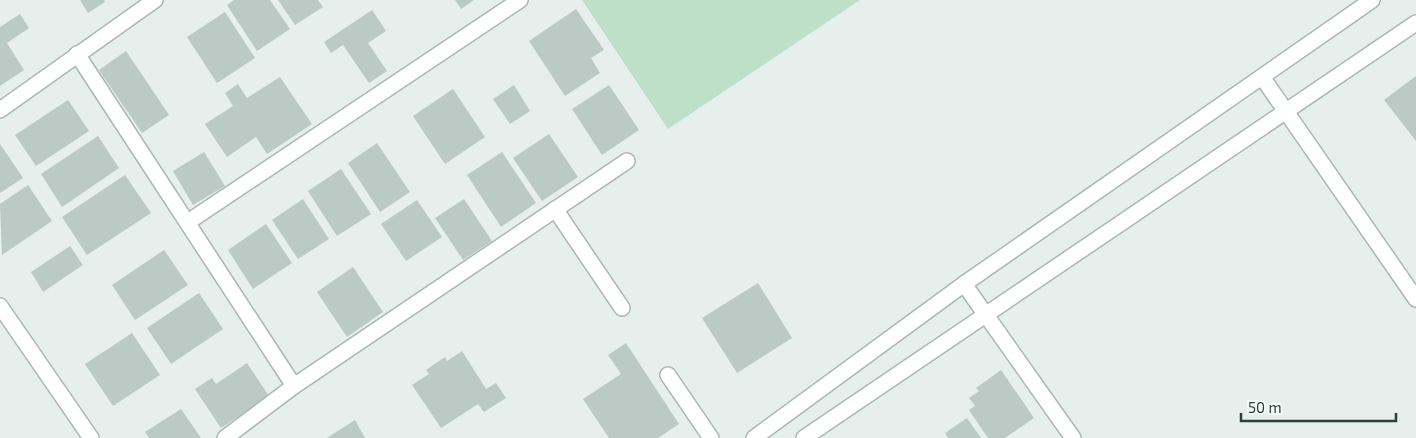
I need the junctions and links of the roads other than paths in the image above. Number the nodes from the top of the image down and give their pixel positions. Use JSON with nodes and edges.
{"nodes":[{"id":1,"x":155,"y":0,"type":"edge"},
{"id":2,"x":520,"y":0,"type":"edge"},
{"id":3,"x":1372,"y":0,"type":"edge"},
{"id":4,"x":1416,"y":23,"type":"edge"},
{"id":5,"x":77,"y":54,"type":"junction"},
{"id":6,"x":1262,"y":77,"type":"junction"},
{"id":7,"x":0,"y":110,"type":"edge"},
{"id":8,"x":1286,"y":112,"type":"junction"},
{"id":9,"x":628,"y":161,"type":"dead end"},
{"id":10,"x":555,"y":209,"type":"junction"},
{"id":11,"x":188,"y":222,"type":"junction"},
{"id":12,"x":964,"y":284,"type":"junction"},
{"id":13,"x":1416,"y":299,"type":"edge"},
{"id":14,"x":0,"y":306,"type":"edge"},
{"id":15,"x":622,"y":308,"type":"dead end"},
{"id":16,"x":986,"y":312,"type":"junction"},
{"id":17,"x":668,"y":375,"type":"dead end"},
{"id":18,"x":294,"y":386,"type":"junction"},
{"id":19,"x":91,"y":438,"type":"edge"},
{"id":20,"x":225,"y":438,"type":"edge"},
{"id":21,"x":710,"y":438,"type":"edge"},
{"id":22,"x":754,"y":438,"type":"edge"},
{"id":23,"x":804,"y":438,"type":"edge"},
{"id":24,"x":1072,"y":438,"type":"edge"}],
"edges":[{"from":1,"to":5,"type":"street"},
{"from":2,"to":11,"type":"street"},
{"from":3,"to":6,"type":"street"},
{"from":4,"to":8,"type":"street"},
{"from":5,"to":7,"type":"street"},
{"from":5,"to":11,"type":"street"},
{"from":6,"to":8,"type":"street"},
{"from":6,"to":12,"type":"street"},
{"from":8,"to":13,"type":"street"},
{"from":8,"to":16,"type":"street"},
{"from":9,"to":10,"type":"street"},
{"from":10,"to":15,"type":"street"},
{"from":10,"to":18,"type":"street"},
{"from":11,"to":18,"type":"street"},
{"from":12,"to":16,"type":"street"},
{"from":12,"to":22,"type":"street"},
{"from":14,"to":19,"type":"street"},
{"from":16,"to":23,"type":"street"},
{"from":16,"to":24,"type":"street"},
{"from":17,"to":21,"type":"street"},
{"from":18,"to":20,"type":"street"}]}
